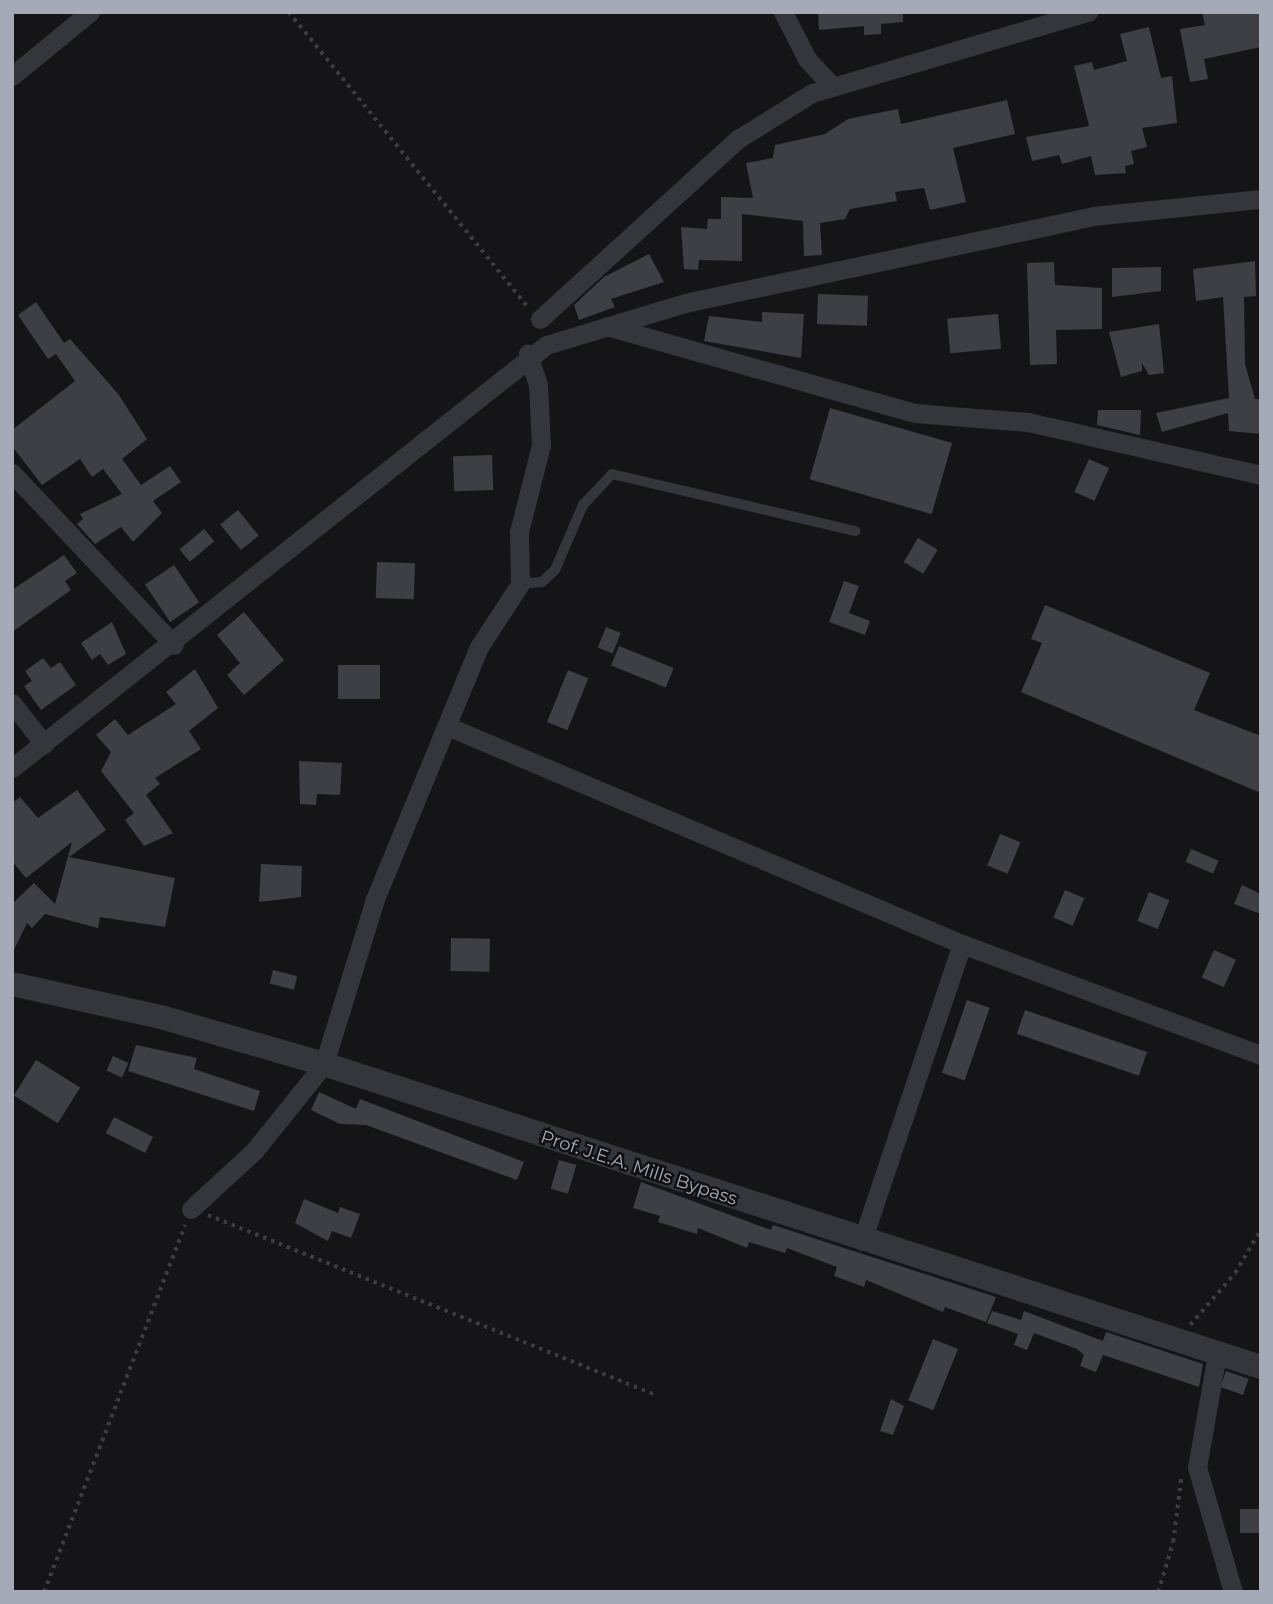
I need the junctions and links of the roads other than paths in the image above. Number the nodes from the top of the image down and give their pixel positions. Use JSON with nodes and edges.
{"nodes":[{"id":1,"x":90,"y":12,"type":"edge"},
{"id":2,"x":783,"y":12,"type":"edge"},
{"id":3,"x":1088,"y":12,"type":"edge"},
{"id":4,"x":12,"y":76,"type":"edge"},
{"id":5,"x":830,"y":84,"type":"junction"},
{"id":6,"x":1261,"y":199,"type":"edge"},
{"id":7,"x":540,"y":319,"type":"road end"},
{"id":8,"x":607,"y":327,"type":"junction"},
{"id":9,"x":528,"y":354,"type":"junction"},
{"id":10,"x":12,"y":473,"type":"edge"},
{"id":11,"x":1261,"y":475,"type":"edge"},
{"id":12,"x":855,"y":531,"type":"dead end"},
{"id":13,"x":520,"y":584,"type":"junction"},
{"id":14,"x":174,"y":645,"type":"junction"},
{"id":15,"x":12,"y":703,"type":"edge"},
{"id":16,"x":447,"y":726,"type":"junction"},
{"id":17,"x":44,"y":744,"type":"junction"},
{"id":18,"x":12,"y":768,"type":"edge"},
{"id":19,"x":962,"y":944,"type":"junction"},
{"id":20,"x":12,"y":984,"type":"edge"},
{"id":21,"x":1261,"y":1055,"type":"edge"},
{"id":22,"x":324,"y":1064,"type":"junction"},
{"id":23,"x":191,"y":1209,"type":"road end"},
{"id":24,"x":862,"y":1241,"type":"junction"},
{"id":25,"x":1217,"y":1354,"type":"junction"},
{"id":26,"x":1261,"y":1367,"type":"edge"},
{"id":27,"x":1233,"y":1592,"type":"edge"}],
"edges":[{"from":1,"to":4,"type":"street"},
{"from":2,"to":5,"type":"street"},
{"from":3,"to":5,"type":"street"},
{"from":5,"to":7,"type":"street"},
{"from":6,"to":8,"type":"street"},
{"from":8,"to":9,"type":"street"},
{"from":8,"to":11,"type":"street"},
{"from":9,"to":13,"type":"street"},
{"from":9,"to":14,"type":"street"},
{"from":10,"to":14,"type":"street"},
{"from":12,"to":13,"type":"lane"},
{"from":13,"to":16,"type":"street"},
{"from":14,"to":17,"type":"street"},
{"from":15,"to":17,"type":"street"},
{"from":16,"to":19,"type":"street"},
{"from":16,"to":22,"type":"street"},
{"from":17,"to":18,"type":"street"},
{"from":19,"to":21,"type":"street"},
{"from":19,"to":24,"type":"street"},
{"from":20,"to":22,"type":"street","name":"Prof. J.E.A. Mills Bypass"},
{"from":22,"to":23,"type":"street"},
{"from":22,"to":24,"type":"street","name":"Prof. J.E.A. Mills Bypass"},
{"from":24,"to":25,"type":"street","name":"Prof. J.E.A. Mills Bypass"},
{"from":25,"to":26,"type":"street","name":"Prof. J.E.A. Mills Bypass"},
{"from":25,"to":27,"type":"street"}]}
